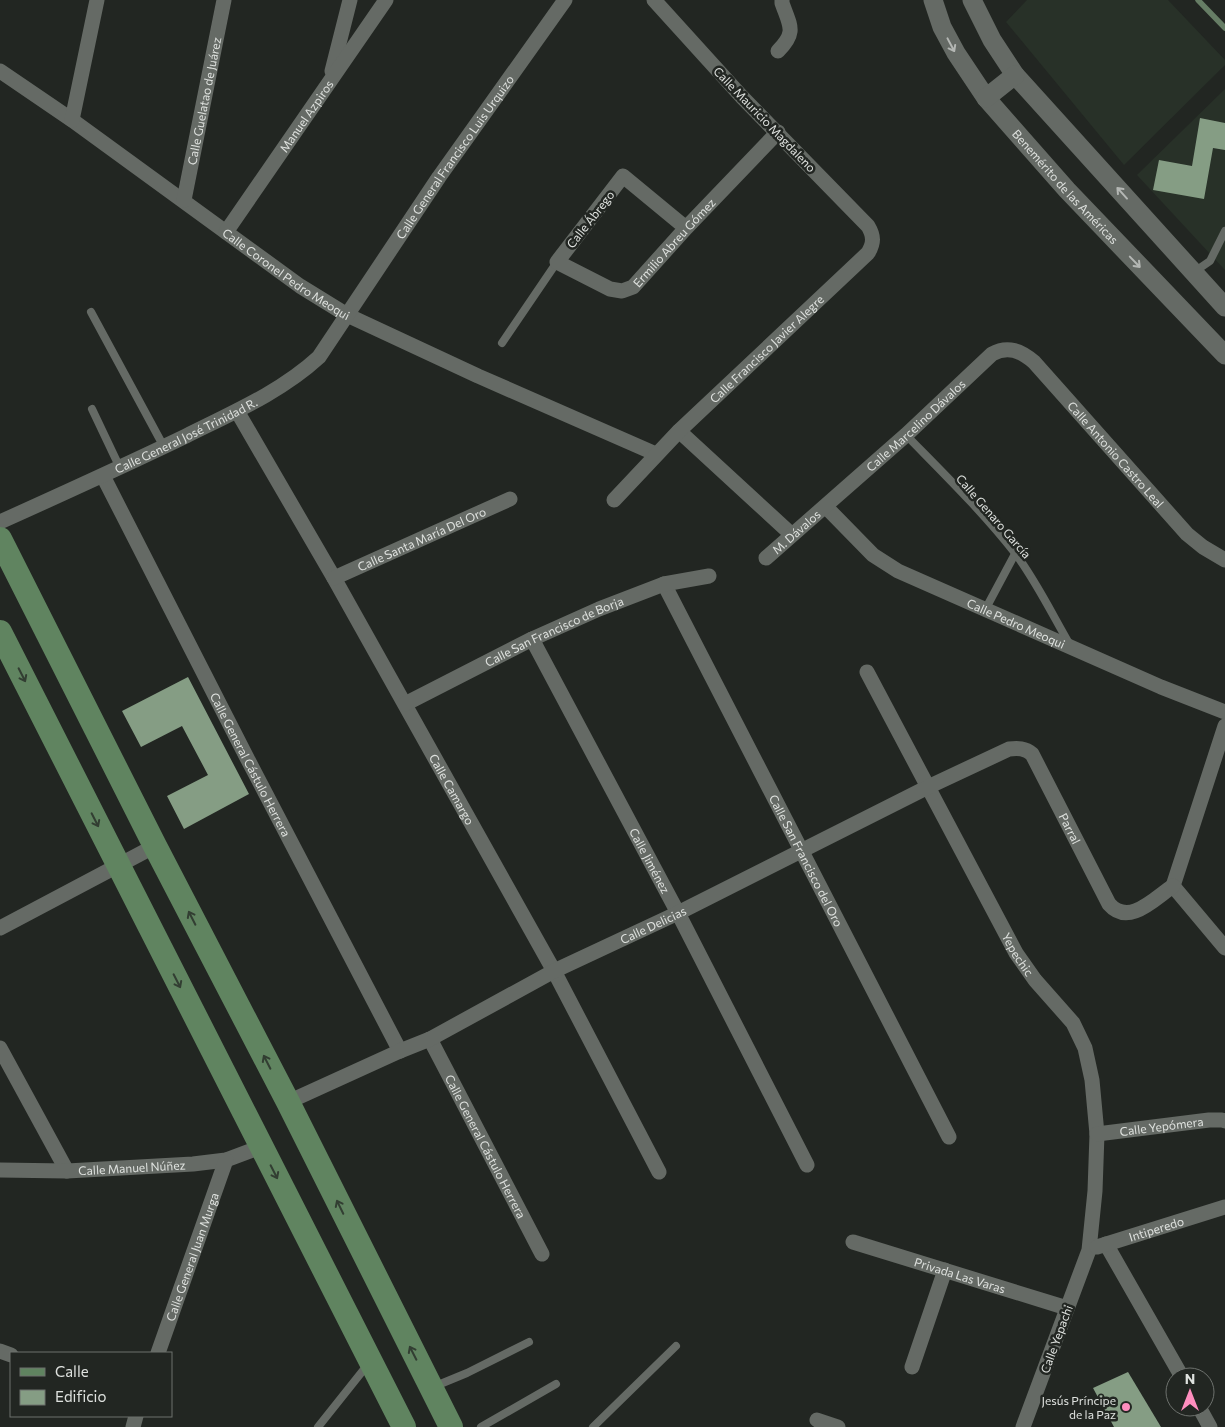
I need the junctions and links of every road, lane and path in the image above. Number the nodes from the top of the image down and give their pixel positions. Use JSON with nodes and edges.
{"nodes":[{"id":1,"x":97,"y":0,"type":"edge"},
{"id":2,"x":224,"y":0,"type":"edge"},
{"id":3,"x":350,"y":0,"type":"edge"},
{"id":4,"x":386,"y":0,"type":"edge"},
{"id":5,"x":565,"y":0,"type":"edge"},
{"id":6,"x":654,"y":0,"type":"edge"},
{"id":7,"x":782,"y":0,"type":"edge"},
{"id":8,"x":933,"y":0,"type":"edge"},
{"id":9,"x":972,"y":0,"type":"edge"},
{"id":10,"x":778,"y":51,"type":"dead end"},
{"id":11,"x":0,"y":71,"type":"edge"},
{"id":12,"x":1015,"y":75,"type":"junction"},
{"id":13,"x":330,"y":79,"type":"junction"},
{"id":14,"x":986,"y":98,"type":"junction"},
{"id":15,"x":72,"y":120,"type":"junction"},
{"id":16,"x":778,"y":132,"type":"junction"},
{"id":17,"x":184,"y":200,"type":"junction"},
{"id":18,"x":686,"y":228,"type":"junction"},
{"id":19,"x":1225,"y":231,"type":"edge"},
{"id":20,"x":226,"y":232,"type":"junction"},
{"id":21,"x":873,"y":240,"type":"joint"},
{"id":22,"x":557,"y":262,"type":"junction"},
{"id":23,"x":1194,"y":272,"type":"junction"},
{"id":24,"x":1225,"y":307,"type":"edge"},
{"id":25,"x":91,"y":312,"type":"dead end"},
{"id":26,"x":347,"y":315,"type":"junction"},
{"id":27,"x":502,"y":343,"type":"dead end"},
{"id":28,"x":1008,"y":349,"type":"joint"},
{"id":29,"x":1225,"y":355,"type":"edge"},
{"id":30,"x":92,"y":410,"type":"dead end"},
{"id":31,"x":237,"y":411,"type":"junction"},
{"id":32,"x":679,"y":431,"type":"junction"},
{"id":33,"x":906,"y":435,"type":"junction"},
{"id":34,"x":164,"y":447,"type":"junction"},
{"id":35,"x":656,"y":454,"type":"junction"},
{"id":36,"x":120,"y":468,"type":"junction"},
{"id":37,"x":103,"y":476,"type":"junction"},
{"id":38,"x":510,"y":499,"type":"dead end"},
{"id":39,"x":614,"y":500,"type":"dead end"},
{"id":40,"x":826,"y":507,"type":"junction"},
{"id":41,"x":0,"y":522,"type":"edge"},
{"id":42,"x":790,"y":534,"type":"junction"},
{"id":43,"x":0,"y":539,"type":"edge"},
{"id":44,"x":1015,"y":554,"type":"junction"},
{"id":45,"x":766,"y":558,"type":"dead end"},
{"id":46,"x":1225,"y":560,"type":"edge"},
{"id":47,"x":709,"y":576,"type":"dead end"},
{"id":48,"x":334,"y":578,"type":"junction"},
{"id":49,"x":664,"y":584,"type":"junction"},
{"id":50,"x":985,"y":610,"type":"junction"},
{"id":51,"x":0,"y":632,"type":"edge"},
{"id":52,"x":532,"y":639,"type":"junction"},
{"id":53,"x":1070,"y":646,"type":"junction"},
{"id":54,"x":867,"y":672,"type":"dead end"},
{"id":55,"x":405,"y":704,"type":"junction"},
{"id":56,"x":1225,"y":712,"type":"edge"},
{"id":57,"x":1225,"y":726,"type":"edge"},
{"id":58,"x":1019,"y":748,"type":"joint"},
{"id":59,"x":928,"y":786,"type":"junction"},
{"id":60,"x":155,"y":846,"type":"junction"},
{"id":61,"x":802,"y":850,"type":"junction"},
{"id":62,"x":118,"y":865,"type":"junction"},
{"id":63,"x":1173,"y":886,"type":"junction"},
{"id":64,"x":678,"y":913,"type":"junction"},
{"id":65,"x":0,"y":928,"type":"edge"},
{"id":66,"x":1225,"y":948,"type":"edge"},
{"id":67,"x":554,"y":971,"type":"junction"},
{"id":68,"x":430,"y":1039,"type":"junction"},
{"id":69,"x":0,"y":1048,"type":"edge"},
{"id":70,"x":400,"y":1050,"type":"junction"},
{"id":71,"x":288,"y":1102,"type":"junction"},
{"id":72,"x":1225,"y":1122,"type":"edge"},
{"id":73,"x":1097,"y":1134,"type":"junction"},
{"id":74,"x":949,"y":1137,"type":"dead end"},
{"id":75,"x":262,"y":1147,"type":"junction"},
{"id":76,"x":226,"y":1160,"type":"junction"},
{"id":77,"x":807,"y":1165,"type":"dead end"},
{"id":78,"x":0,"y":1170,"type":"edge"},
{"id":79,"x":66,"y":1171,"type":"junction"},
{"id":80,"x":659,"y":1172,"type":"dead end"},
{"id":81,"x":1225,"y":1207,"type":"edge"},
{"id":82,"x":853,"y":1242,"type":"dead end"},
{"id":83,"x":1106,"y":1244,"type":"junction"},
{"id":84,"x":1088,"y":1250,"type":"junction"},
{"id":85,"x":542,"y":1254,"type":"dead end"},
{"id":86,"x":945,"y":1270,"type":"junction"},
{"id":87,"x":1067,"y":1308,"type":"junction"},
{"id":88,"x":530,"y":1342,"type":"dead end"},
{"id":89,"x":676,"y":1346,"type":"dead end"},
{"id":90,"x":158,"y":1352,"type":"edge"},
{"id":91,"x":370,"y":1362,"type":"junction"},
{"id":92,"x":912,"y":1367,"type":"dead end"},
{"id":93,"x":1176,"y":1367,"type":"edge"},
{"id":94,"x":556,"y":1384,"type":"dead end"},
{"id":95,"x":431,"y":1388,"type":"junction"},
{"id":96,"x":817,"y":1420,"type":"dead end"},
{"id":97,"x":318,"y":1427,"type":"edge"},
{"id":98,"x":404,"y":1427,"type":"edge"},
{"id":99,"x":451,"y":1427,"type":"edge"},
{"id":100,"x":481,"y":1427,"type":"edge"},
{"id":101,"x":593,"y":1427,"type":"edge"},
{"id":102,"x":838,"y":1427,"type":"edge"},
{"id":103,"x":1023,"y":1427,"type":"edge"}],
"edges":[{"from":1,"to":15,"type":"street"},
{"from":2,"to":17,"type":"street","name":"Calle Guelatao de Juárez"},
{"from":3,"to":13,"type":"street"},
{"from":4,"to":13,"type":"street","name":"Manuel Azpiros"},
{"from":5,"to":26,"type":"street","name":"Calle General Francisco Luis Urquizo"},
{"from":6,"to":16,"type":"street","name":"Calle Mauricio Magdaleno"},
{"from":7,"to":10,"type":"street"},
{"from":8,"to":14,"type":"street","name":"Benemérito de las Américas","one_way":true},
{"from":9,"to":12,"type":"street"},
{"from":11,"to":15,"type":"street","name":"Calle Coronel Pedro Meoqui"},
{"from":12,"to":14,"type":"street"},
{"from":23,"to":12,"type":"street","one_way":true},
{"from":13,"to":20,"type":"street","name":"Manuel Azpiros"},
{"from":14,"to":29,"type":"street","name":"Benemérito de las Américas","one_way":true},
{"from":15,"to":17,"type":"street","name":"Calle Coronel Pedro Meoqui"},
{"from":16,"to":18,"type":"street","name":"Ermilio Abreu Gómez"},
{"from":16,"to":21,"type":"street","name":"Calle Mauricio Magdaleno"},
{"from":17,"to":20,"type":"street","name":"Calle Coronel Pedro Meoqui"},
{"from":18,"to":22,"type":"street","name":"Ermilio Abreu Gómez"},
{"from":18,"to":22,"type":"street","name":"Calle Ábrego"},
{"from":19,"to":23,"type":"lane"},
{"from":20,"to":26,"type":"street","name":"Calle Coronel Pedro Meoqui"},
{"from":21,"to":32,"type":"street","name":"Calle Francisco Javier Alegre"},
{"from":22,"to":27,"type":"lane"},
{"from":23,"to":24,"type":"street"},
{"from":25,"to":34,"type":"lane"},
{"from":26,"to":31,"type":"street","name":"Calle General José Trinidad R."},
{"from":26,"to":35,"type":"street","name":"Calle Coronel Pedro Meoqui"},
{"from":28,"to":33,"type":"street","name":"Calle Marcelino Dávalos"},
{"from":28,"to":46,"type":"street","name":"Calle Antonio Castro Leal"},
{"from":30,"to":36,"type":"lane"},
{"from":31,"to":34,"type":"street","name":"Calle General José Trinidad R."},
{"from":31,"to":48,"type":"street","name":"Calle Camargo"},
{"from":32,"to":35,"type":"street","name":"Calle Francisco Javier Alegre"},
{"from":32,"to":42,"type":"street"},
{"from":33,"to":40,"type":"street","name":"Calle Marcelino Dávalos"},
{"from":33,"to":44,"type":"lane","name":"Calle Genaro García"},
{"from":34,"to":36,"type":"street","name":"Calle General José Trinidad R."},
{"from":35,"to":39,"type":"street"},
{"from":36,"to":37,"type":"street","name":"Calle General José Trinidad R."},
{"from":37,"to":41,"type":"street","name":"Calle General José Trinidad R."},
{"from":37,"to":70,"type":"street","name":"Calle General Cástulo Herrera"},
{"from":38,"to":48,"type":"street","name":"Calle Santa María Del Oro"},
{"from":40,"to":42,"type":"street","name":"M. Dávalos"},
{"from":40,"to":50,"type":"street","name":"Calle Pedro Meoqui"},
{"from":42,"to":45,"type":"street","name":"M. Dávalos"},
{"from":43,"to":60,"type":"main road"},
{"from":44,"to":50,"type":"lane"},
{"from":44,"to":53,"type":"lane","name":"Calle Genaro García"},
{"from":47,"to":49,"type":"street","name":"Calle San Francisco de Borja"},
{"from":48,"to":55,"type":"street","name":"Calle Camargo"},
{"from":49,"to":52,"type":"street","name":"Calle San Francisco de Borja"},
{"from":49,"to":61,"type":"street","name":"Calle San Francisco del Oro"},
{"from":50,"to":53,"type":"street","name":"Calle Pedro Meoqui"},
{"from":51,"to":62,"type":"main road","one_way":true},
{"from":52,"to":55,"type":"street","name":"Calle San Francisco de Borja"},
{"from":52,"to":64,"type":"street","name":"Calle Jiménez"},
{"from":53,"to":56,"type":"street","name":"Calle Pedro Meoqui"},
{"from":54,"to":59,"type":"street","name":"Yepechic"},
{"from":55,"to":67,"type":"street","name":"Calle Camargo"},
{"from":57,"to":63,"type":"street"},
{"from":58,"to":59,"type":"street","name":"Calle Delicias"},
{"from":58,"to":63,"type":"street","name":"Parral"},
{"from":59,"to":61,"type":"street","name":"Calle Delicias"},
{"from":59,"to":73,"type":"street","name":"Yepechic"},
{"from":60,"to":62,"type":"street"},
{"from":71,"to":60,"type":"main road","one_way":true},
{"from":61,"to":64,"type":"street","name":"Calle Delicias"},
{"from":61,"to":74,"type":"street","name":"Calle San Francisco del Oro"},
{"from":62,"to":65,"type":"street"},
{"from":62,"to":75,"type":"main road","one_way":true},
{"from":63,"to":66,"type":"street"},
{"from":64,"to":67,"type":"street","name":"Calle Delicias"},
{"from":64,"to":77,"type":"street","name":"Calle Jiménez"},
{"from":67,"to":68,"type":"street","name":"Calle Delicias"},
{"from":67,"to":80,"type":"street","name":"Calle Camargo"},
{"from":68,"to":70,"type":"street","name":"Calle Delicias"},
{"from":68,"to":85,"type":"street","name":"Calle General Cástulo Herrera"},
{"from":69,"to":79,"type":"street"},
{"from":70,"to":71,"type":"street","name":"Calle Delicias"},
{"from":95,"to":71,"type":"main road","one_way":true},
{"from":72,"to":73,"type":"street","name":"Calle Yepómera"},
{"from":73,"to":84,"type":"street","name":"Yepechic"},
{"from":75,"to":76,"type":"street","name":"Calle Manuel Núñez"},
{"from":75,"to":91,"type":"main road","one_way":true},
{"from":76,"to":79,"type":"street","name":"Calle Manuel Núñez"},
{"from":76,"to":90,"type":"street","name":"Calle General Juan Murga"},
{"from":78,"to":79,"type":"street","name":"Calle Manuel Núñez"},
{"from":81,"to":83,"type":"street","name":"Intiperedo"},
{"from":82,"to":86,"type":"street","name":"Privada Las Varas"},
{"from":83,"to":84,"type":"street","name":"Intiperedo"},
{"from":83,"to":93,"type":"street"},
{"from":84,"to":87,"type":"street","name":"Calle Yepachi"},
{"from":86,"to":87,"type":"street","name":"Privada Las Varas"},
{"from":86,"to":92,"type":"street"},
{"from":87,"to":103,"type":"street","name":"Calle Yepachi"},
{"from":88,"to":95,"type":"lane"},
{"from":89,"to":101,"type":"lane"},
{"from":91,"to":97,"type":"lane"},
{"from":91,"to":98,"type":"main road"},
{"from":94,"to":100,"type":"lane"},
{"from":95,"to":99,"type":"main road"},
{"from":96,"to":102,"type":"street"}]}
